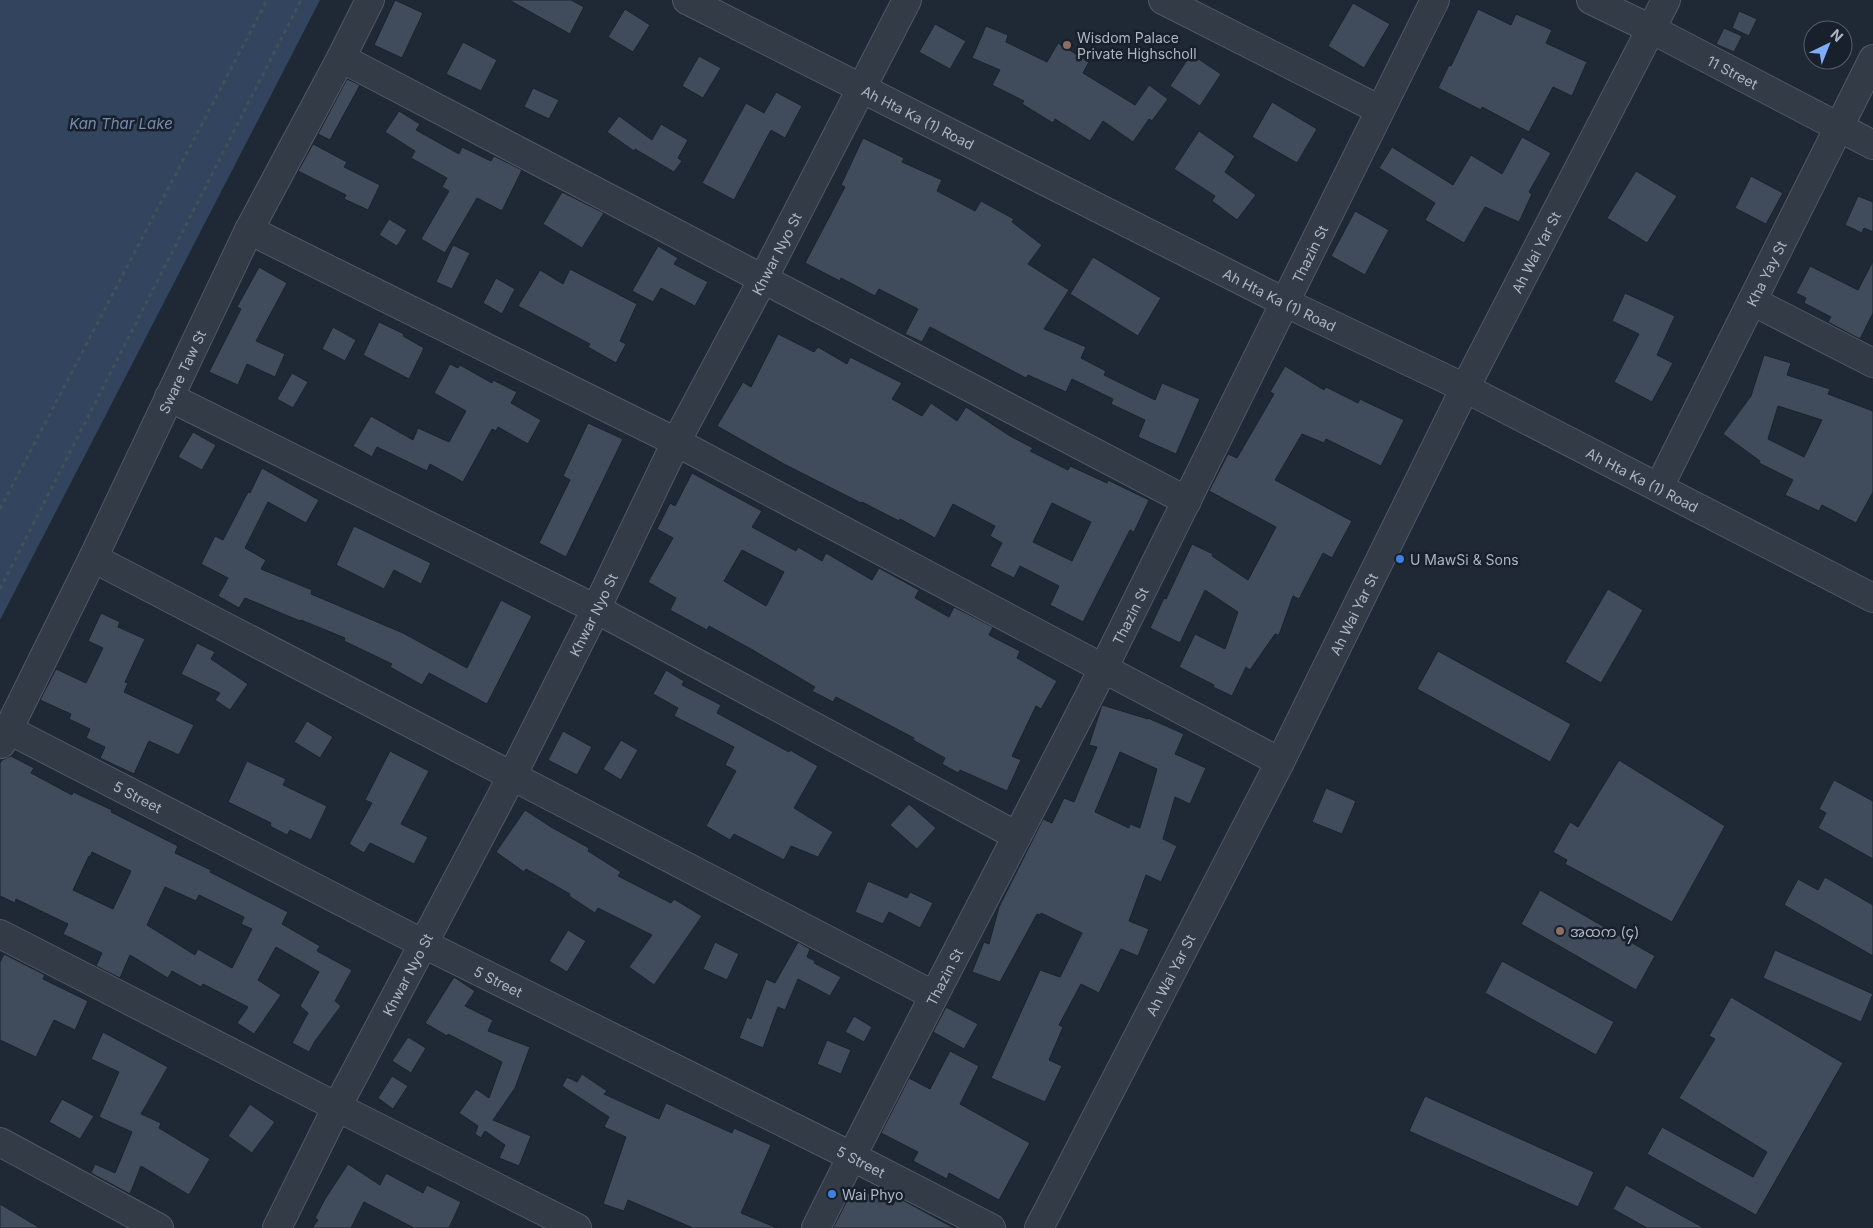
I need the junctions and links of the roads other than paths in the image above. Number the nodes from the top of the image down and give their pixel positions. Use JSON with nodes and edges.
{"nodes":[{"id":1,"x":370,"y":0,"type":"edge"},
{"id":2,"x":687,"y":0,"type":"edge"},
{"id":3,"x":907,"y":0,"type":"edge"},
{"id":4,"x":1163,"y":0,"type":"edge"},
{"id":5,"x":1435,"y":0,"type":"edge"},
{"id":6,"x":1591,"y":0,"type":"edge"},
{"id":7,"x":1666,"y":0,"type":"edge"},
{"id":8,"x":1651,"y":29,"type":"junction"},
{"id":9,"x":341,"y":58,"type":"junction"},
{"id":10,"x":1873,"y":59,"type":"edge"},
{"id":11,"x":862,"y":88,"type":"junction"},
{"id":12,"x":1380,"y":110,"type":"junction"},
{"id":13,"x":1839,"y":128,"type":"junction"},
{"id":14,"x":1873,"y":146,"type":"edge"},
{"id":15,"x":249,"y":230,"type":"junction"},
{"id":16,"x":763,"y":279,"type":"junction"},
{"id":17,"x":1752,"y":301,"type":"junction"},
{"id":18,"x":1286,"y":303,"type":"junction"},
{"id":19,"x":1873,"y":363,"type":"edge"},
{"id":20,"x":1466,"y":388,"type":"junction"},
{"id":21,"x":169,"y":397,"type":"junction"},
{"id":22,"x":676,"y":442,"type":"junction"},
{"id":23,"x":1659,"y":487,"type":"junction"},
{"id":24,"x":1187,"y":501,"type":"junction"},
{"id":25,"x":93,"y":558,"type":"junction"},
{"id":26,"x":1873,"y":598,"type":"edge"},
{"id":27,"x":596,"y":609,"type":"junction"},
{"id":28,"x":1103,"y":669,"type":"junction"},
{"id":29,"x":4,"y":738,"type":"edge"},
{"id":30,"x":1280,"y":762,"type":"junction"},
{"id":31,"x":512,"y":776,"type":"junction"},
{"id":32,"x":1017,"y":836,"type":"junction"},
{"id":33,"x":0,"y":934,"type":"edge"},
{"id":34,"x":422,"y":943,"type":"junction"},
{"id":35,"x":934,"y":995,"type":"junction"},
{"id":36,"x":337,"y":1107,"type":"junction"},
{"id":37,"x":0,"y":1142,"type":"edge"},
{"id":38,"x":851,"y":1156,"type":"junction"},
{"id":39,"x":159,"y":1228,"type":"edge"},
{"id":40,"x":277,"y":1228,"type":"edge"},
{"id":41,"x":577,"y":1228,"type":"edge"},
{"id":42,"x":816,"y":1228,"type":"edge"},
{"id":43,"x":991,"y":1228,"type":"edge"},
{"id":44,"x":1039,"y":1228,"type":"edge"}],
"edges":[{"from":1,"to":9,"type":"street","name":"Sware Taw St"},
{"from":2,"to":11,"type":"street","name":"Ah Hta Ka (1) Road"},
{"from":3,"to":11,"type":"street","name":"Khwar Nyo St"},
{"from":4,"to":12,"type":"street"},
{"from":5,"to":12,"type":"street","name":"Thazin St"},
{"from":6,"to":8,"type":"street","name":"11 Street"},
{"from":7,"to":8,"type":"street","name":"Ah Wai Yar St"},
{"from":8,"to":13,"type":"street","name":"11 Street"},
{"from":8,"to":20,"type":"street","name":"Ah Wai Yar St"},
{"from":9,"to":15,"type":"street","name":"Sware Taw St"},
{"from":9,"to":16,"type":"street"},
{"from":10,"to":13,"type":"street","name":"Kha Yay St"},
{"from":11,"to":16,"type":"street","name":"Khwar Nyo St"},
{"from":11,"to":18,"type":"street","name":"Ah Hta Ka (1) Road"},
{"from":12,"to":18,"type":"street","name":"Thazin St"},
{"from":13,"to":14,"type":"street","name":"11 Street"},
{"from":13,"to":17,"type":"street","name":"Kha Yay St"},
{"from":15,"to":21,"type":"street","name":"Sware Taw St"},
{"from":15,"to":22,"type":"street"},
{"from":16,"to":22,"type":"street","name":"Khwar Nyo St"},
{"from":16,"to":24,"type":"street"},
{"from":17,"to":19,"type":"street"},
{"from":17,"to":23,"type":"street","name":"Kha Yay St"},
{"from":18,"to":20,"type":"street","name":"Ah Hta Ka (1) Road"},
{"from":18,"to":24,"type":"street","name":"Thazin St"},
{"from":20,"to":23,"type":"street","name":"Ah Hta Ka (1) Road"},
{"from":20,"to":30,"type":"street","name":"Ah Wai Yar St"},
{"from":21,"to":25,"type":"street","name":"Sware Taw St"},
{"from":21,"to":27,"type":"street"},
{"from":22,"to":27,"type":"street","name":"Khwar Nyo St"},
{"from":22,"to":28,"type":"street"},
{"from":23,"to":26,"type":"street","name":"Ah Hta Ka (1) Road"},
{"from":24,"to":28,"type":"street","name":"Thazin St"},
{"from":25,"to":29,"type":"street","name":"Sware Taw St"},
{"from":25,"to":31,"type":"street"},
{"from":27,"to":31,"type":"street","name":"Khwar Nyo St"},
{"from":27,"to":32,"type":"street"},
{"from":28,"to":30,"type":"street"},
{"from":28,"to":32,"type":"street","name":"Thazin St"},
{"from":29,"to":34,"type":"street","name":"5 Street"},
{"from":30,"to":44,"type":"street","name":"Ah Wai Yar St"},
{"from":31,"to":34,"type":"street","name":"Khwar Nyo St"},
{"from":31,"to":35,"type":"street"},
{"from":32,"to":35,"type":"street","name":"Thazin St"},
{"from":33,"to":36,"type":"street"},
{"from":34,"to":36,"type":"street","name":"Khwar Nyo St"},
{"from":34,"to":38,"type":"street","name":"5 Street"},
{"from":35,"to":38,"type":"street","name":"Thazin St"},
{"from":36,"to":40,"type":"street","name":"Khwar Nyo St"},
{"from":36,"to":41,"type":"street"},
{"from":37,"to":39,"type":"street"},
{"from":38,"to":42,"type":"street","name":"Thazin St"},
{"from":38,"to":43,"type":"street","name":"5 Street"}]}
